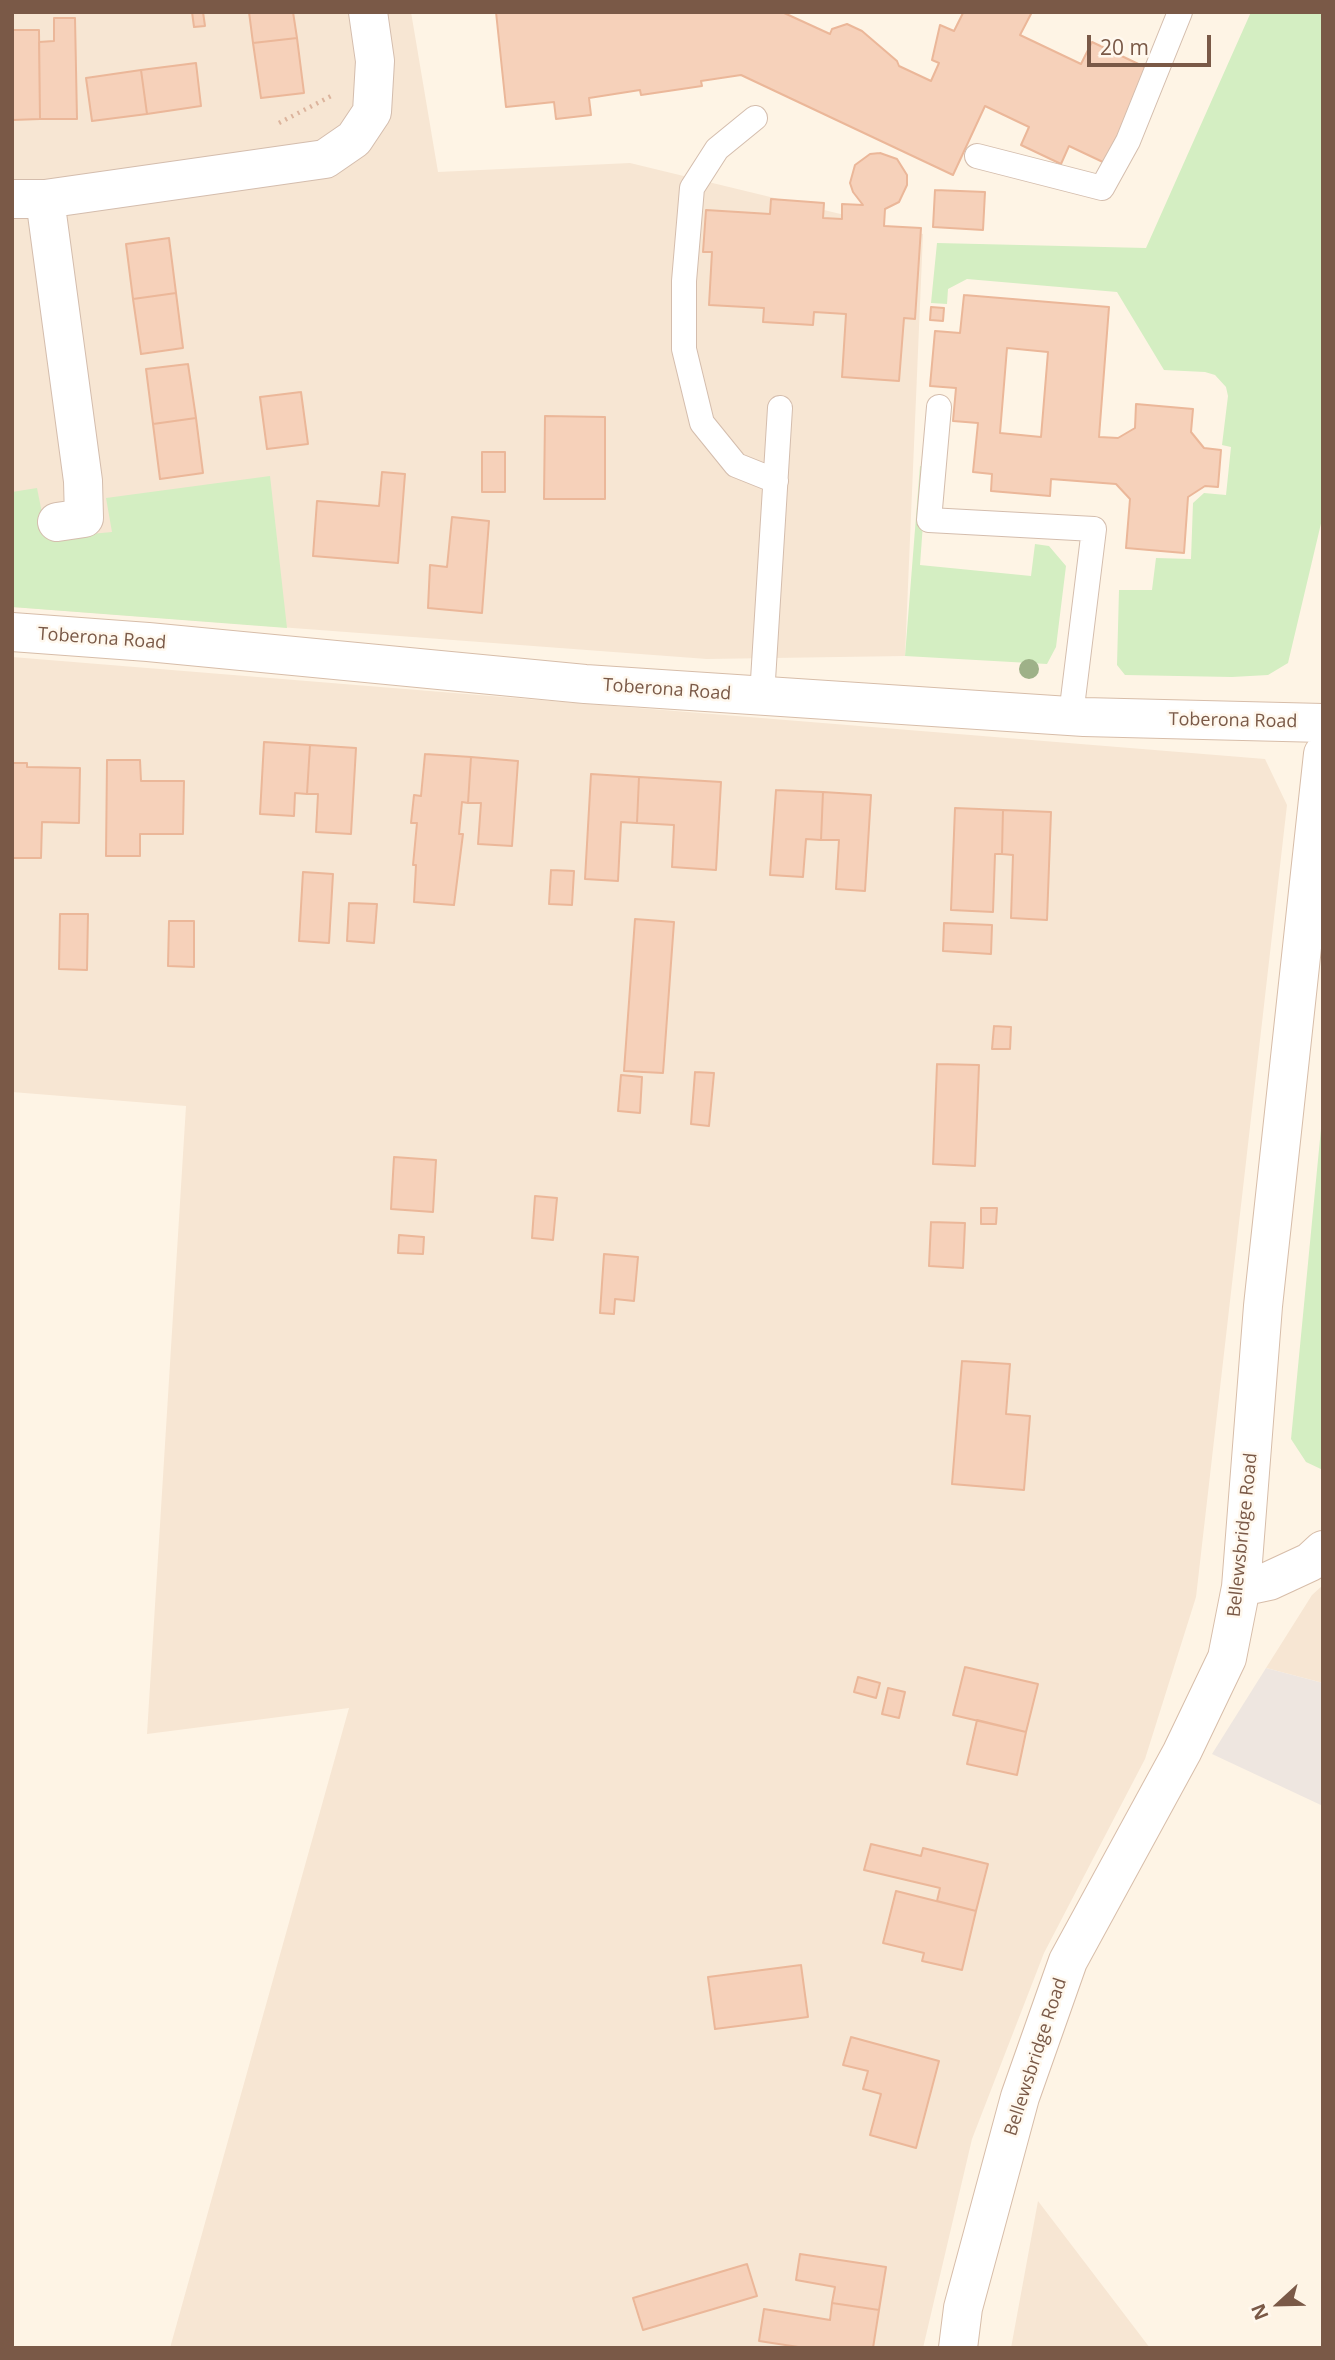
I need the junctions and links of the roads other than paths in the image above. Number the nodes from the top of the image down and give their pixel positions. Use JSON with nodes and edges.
{"nodes":[{"id":1,"x":368,"y":12,"type":"edge"},
{"id":2,"x":1180,"y":12,"type":"edge"},
{"id":3,"x":755,"y":118,"type":"dead end"},
{"id":4,"x":977,"y":156,"type":"dead end"},
{"id":5,"x":29,"y":199,"type":"edge"},
{"id":6,"x":939,"y":407,"type":"dead end"},
{"id":7,"x":780,"y":408,"type":"dead end"},
{"id":8,"x":776,"y":481,"type":"junction"},
{"id":9,"x":57,"y":522,"type":"dead end"},
{"id":10,"x":12,"y":632,"type":"edge"},
{"id":11,"x":762,"y":696,"type":"junction"},
{"id":12,"x":1071,"y":715,"type":"junction"},
{"id":13,"x":1323,"y":723,"type":"edge"},
{"id":14,"x":1323,"y":754,"type":"edge"},
{"id":15,"x":1323,"y":1550,"type":"edge"},
{"id":16,"x":1241,"y":1587,"type":"junction"},
{"id":17,"x":958,"y":2348,"type":"edge"}],
"edges":[{"from":1,"to":5,"type":"street"},
{"from":2,"to":4,"type":"lane"},
{"from":3,"to":8,"type":"lane"},
{"from":5,"to":9,"type":"street"},
{"from":6,"to":12,"type":"lane"},
{"from":7,"to":8,"type":"lane"},
{"from":8,"to":11,"type":"lane"},
{"from":10,"to":11,"type":"street","name":"Toberona Road"},
{"from":11,"to":12,"type":"street","name":"Toberona Road"},
{"from":12,"to":13,"type":"street","name":"Toberona Road"},
{"from":14,"to":16,"type":"street","name":"Bellewsbridge Road"},
{"from":15,"to":16,"type":"street"},
{"from":16,"to":17,"type":"street","name":"Bellewsbridge Road"}]}
